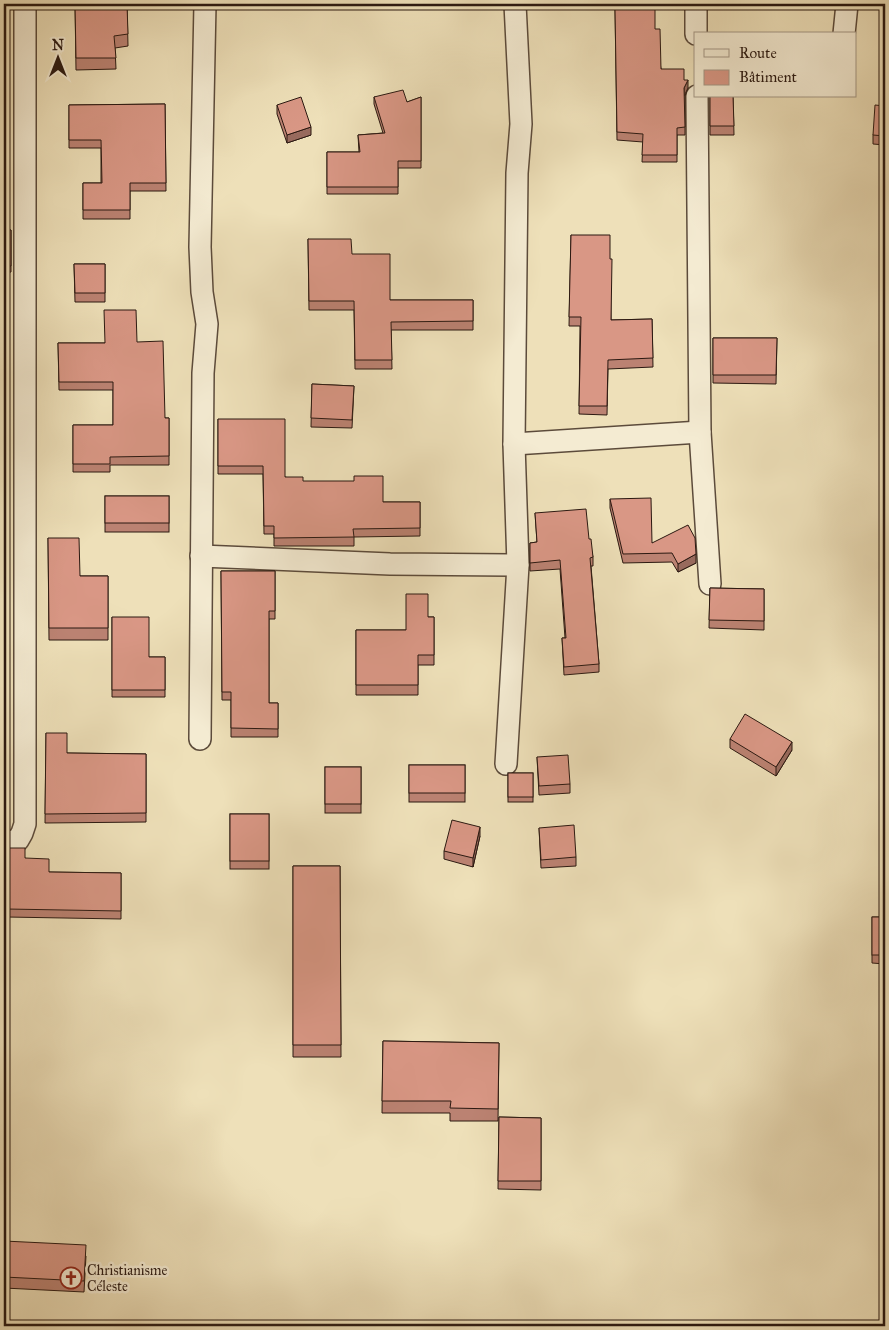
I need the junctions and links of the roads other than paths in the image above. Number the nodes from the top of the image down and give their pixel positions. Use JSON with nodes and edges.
{"nodes":[{"id":1,"x":25,"y":4,"type":"edge"},
{"id":2,"x":205,"y":4,"type":"edge"},
{"id":3,"x":515,"y":4,"type":"edge"},
{"id":4,"x":696,"y":4,"type":"edge"},
{"id":5,"x":847,"y":4,"type":"edge"},
{"id":6,"x":696,"y":32,"type":"edge"},
{"id":7,"x":844,"y":32,"type":"edge"},
{"id":8,"x":697,"y":98,"type":"edge"},
{"id":9,"x":700,"y":432,"type":"junction"},
{"id":10,"x":514,"y":444,"type":"junction"},
{"id":11,"x":201,"y":556,"type":"junction"},
{"id":12,"x":518,"y":565,"type":"junction"},
{"id":13,"x":710,"y":584,"type":"dead end"},
{"id":14,"x":200,"y":739,"type":"dead end"},
{"id":15,"x":506,"y":764,"type":"dead end"},
{"id":16,"x":4,"y":843,"type":"edge"}],
"edges":[{"from":1,"to":16,"type":"street"},
{"from":2,"to":11,"type":"street"},
{"from":3,"to":10,"type":"street"},
{"from":4,"to":6,"type":"street"},
{"from":5,"to":7,"type":"street"},
{"from":8,"to":9,"type":"street"},
{"from":9,"to":10,"type":"street"},
{"from":9,"to":13,"type":"street"},
{"from":10,"to":12,"type":"street"},
{"from":11,"to":12,"type":"street"},
{"from":11,"to":14,"type":"street"},
{"from":12,"to":15,"type":"street"}]}
